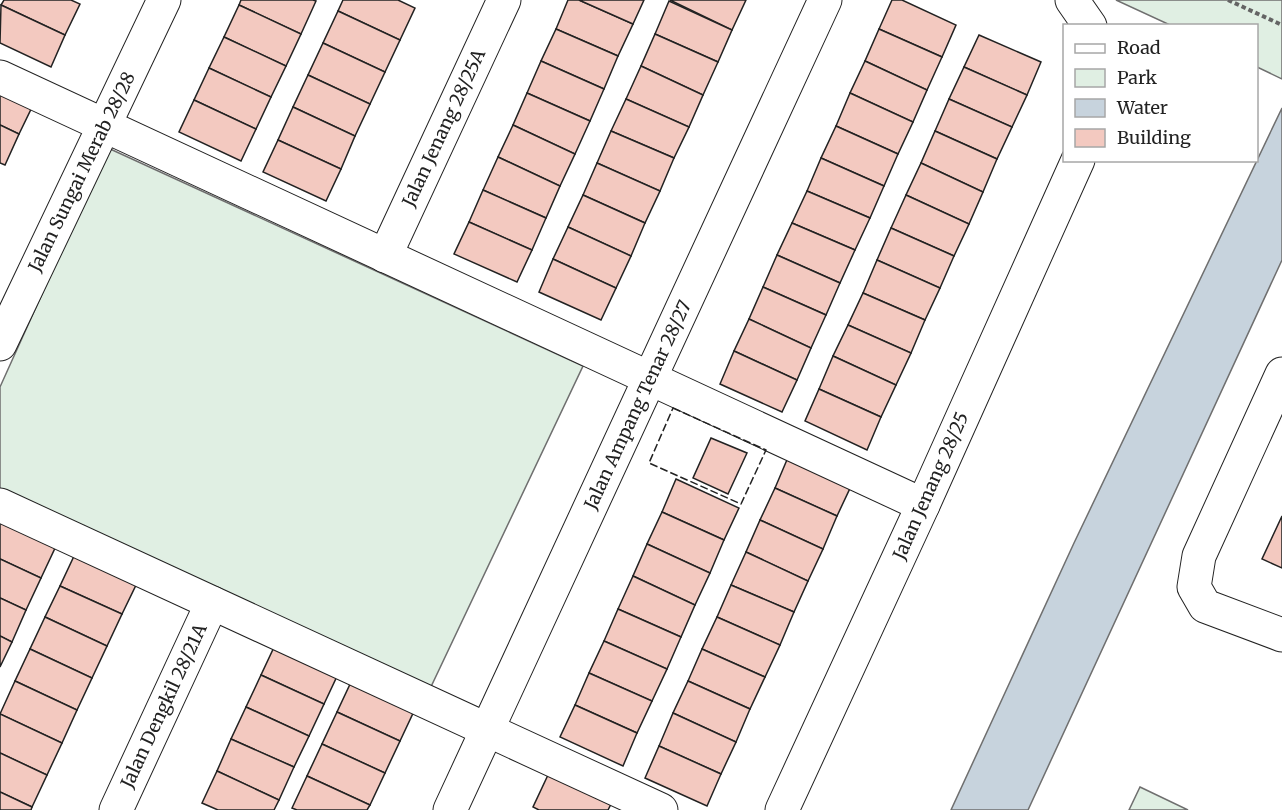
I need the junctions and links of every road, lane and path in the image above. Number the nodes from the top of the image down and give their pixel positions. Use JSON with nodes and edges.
{"nodes":[{"id":1,"x":164,"y":0,"type":"edge"},
{"id":2,"x":504,"y":0,"type":"edge"},
{"id":3,"x":825,"y":0,"type":"edge"},
{"id":4,"x":1072,"y":0,"type":"edge"},
{"id":5,"x":1228,"y":0,"type":"edge"},
{"id":6,"x":1089,"y":24,"type":"edge"},
{"id":7,"x":1282,"y":25,"type":"edge"},
{"id":8,"x":0,"y":77,"type":"edge"},
{"id":9,"x":105,"y":125,"type":"junction"},
{"id":10,"x":1077,"y":162,"type":"edge"},
{"id":11,"x":385,"y":256,"type":"junction"},
{"id":12,"x":0,"y":344,"type":"edge"},
{"id":13,"x":1282,"y":374,"type":"edge"},
{"id":14,"x":650,"y":380,"type":"junction"},
{"id":15,"x":0,"y":505,"type":"edge"},
{"id":16,"x":923,"y":505,"type":"junction"},
{"id":17,"x":212,"y":603,"type":"junction"},
{"id":18,"x":1282,"y":635,"type":"edge"},
{"id":19,"x":488,"y":729,"type":"junction"},
{"id":20,"x":116,"y":810,"type":"edge"},
{"id":21,"x":450,"y":810,"type":"edge"},
{"id":22,"x":661,"y":810,"type":"edge"},
{"id":23,"x":782,"y":810,"type":"edge"}],
"edges":[{"from":1,"to":9,"type":"street","name":"Jalan Sungai Merab 28/28"},
{"from":2,"to":11,"type":"street","name":"Jalan Jenang 28/25A"},
{"from":3,"to":14,"type":"street","name":"Jalan Ampang Tenar 28/27"},
{"from":4,"to":6,"type":"street"},
{"from":5,"to":7,"type":"path"},
{"from":8,"to":9,"type":"street"},
{"from":9,"to":11,"type":"street"},
{"from":9,"to":12,"type":"street","name":"Jalan Sungai Merab 28/28"},
{"from":10,"to":16,"type":"street","name":"Jalan Jenang 28/25"},
{"from":11,"to":14,"type":"street"},
{"from":13,"to":18,"type":"street"},
{"from":14,"to":16,"type":"street"},
{"from":14,"to":19,"type":"street","name":"Jalan Ampang Tenar 28/27"},
{"from":15,"to":17,"type":"street"},
{"from":16,"to":23,"type":"street","name":"Jalan Jenang 28/25"},
{"from":17,"to":19,"type":"street"},
{"from":17,"to":20,"type":"street","name":"Jalan Dengkil 28/21A"},
{"from":19,"to":21,"type":"street","name":"Jalan Ampang Tenar 28/27"},
{"from":19,"to":22,"type":"street"}]}
